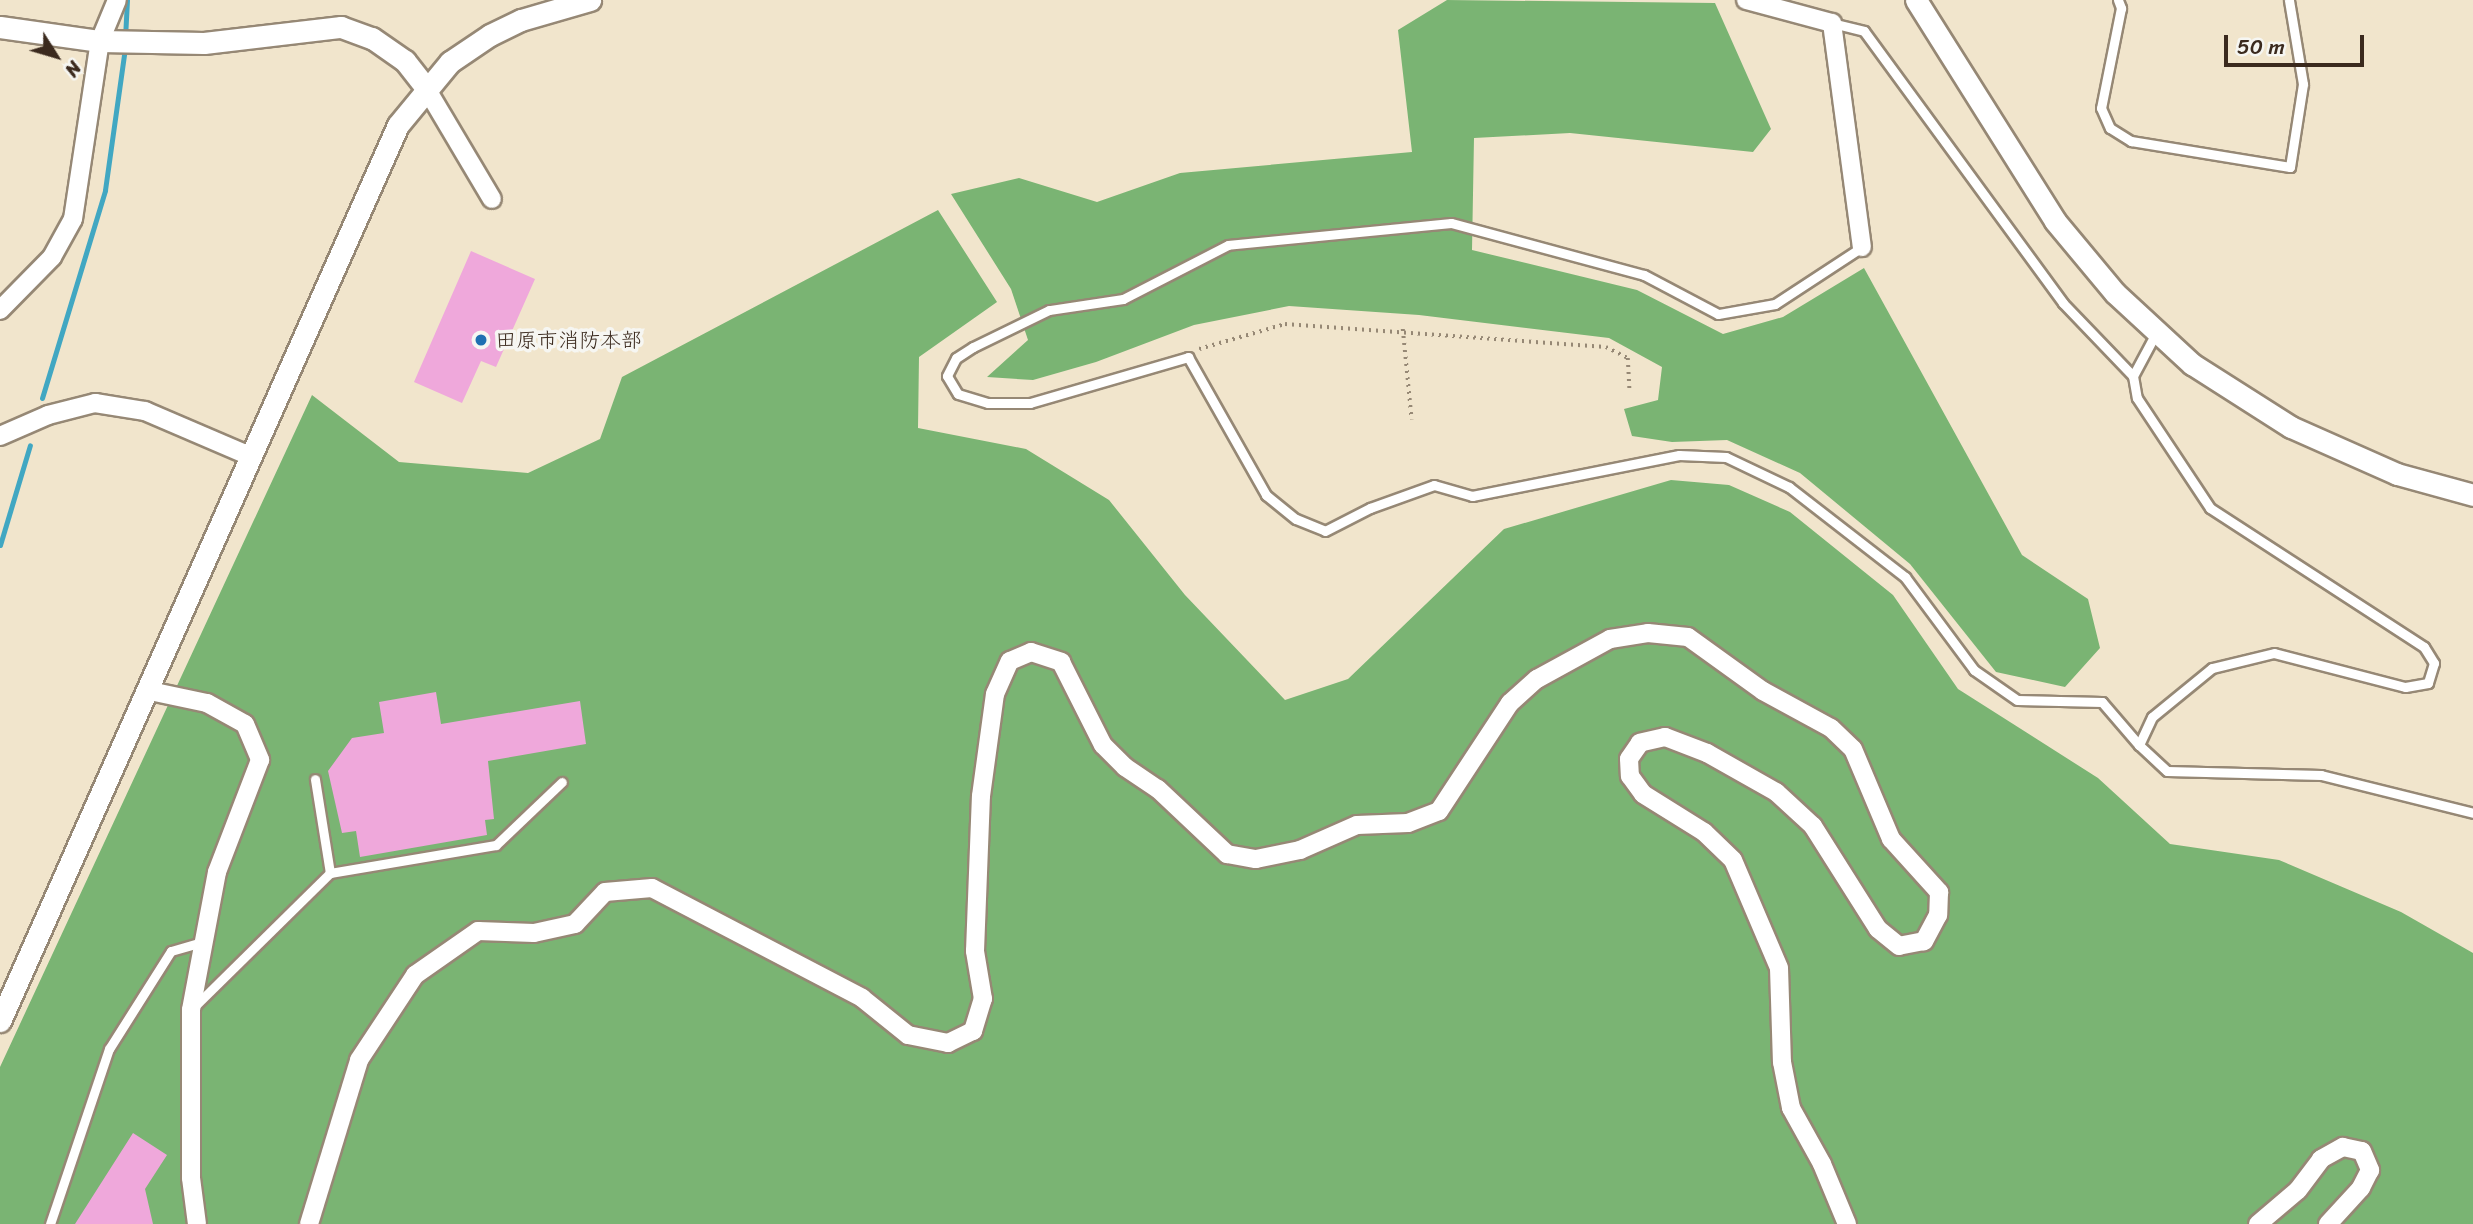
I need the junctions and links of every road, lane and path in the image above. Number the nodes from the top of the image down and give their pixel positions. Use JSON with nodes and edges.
{"nodes":[{"id":1,"x":117,"y":0,"type":"edge"},
{"id":2,"x":590,"y":0,"type":"edge"},
{"id":3,"x":1746,"y":0,"type":"edge"},
{"id":4,"x":1916,"y":0,"type":"edge"},
{"id":5,"x":2118,"y":0,"type":"edge"},
{"id":6,"x":2289,"y":0,"type":"edge"},
{"id":7,"x":1832,"y":23,"type":"junction"},
{"id":8,"x":0,"y":27,"type":"edge"},
{"id":9,"x":100,"y":41,"type":"junction"},
{"id":10,"x":426,"y":88,"type":"junction"},
{"id":11,"x":492,"y":200,"type":"dead end"},
{"id":12,"x":1863,"y":247,"type":"joint"},
{"id":13,"x":0,"y":310,"type":"edge"},
{"id":14,"x":1402,"y":330,"type":"junction"},
{"id":15,"x":2157,"y":332,"type":"junction"},
{"id":16,"x":1188,"y":357,"type":"junction"},
{"id":17,"x":2133,"y":376,"type":"junction"},
{"id":18,"x":1630,"y":392,"type":"dead end"},
{"id":19,"x":1412,"y":420,"type":"dead end"},
{"id":20,"x":0,"y":436,"type":"edge"},
{"id":21,"x":250,"y":456,"type":"junction"},
{"id":22,"x":2473,"y":495,"type":"edge"},
{"id":23,"x":150,"y":691,"type":"junction"},
{"id":24,"x":2139,"y":745,"type":"junction"},
{"id":25,"x":315,"y":779,"type":"dead end"},
{"id":26,"x":562,"y":782,"type":"dead end"},
{"id":27,"x":2473,"y":813,"type":"edge"},
{"id":28,"x":330,"y":873,"type":"junction"},
{"id":29,"x":202,"y":943,"type":"junction"},
{"id":30,"x":191,"y":1010,"type":"junction"},
{"id":31,"x":0,"y":1021,"type":"edge"},
{"id":32,"x":50,"y":1224,"type":"edge"},
{"id":33,"x":198,"y":1224,"type":"edge"},
{"id":34,"x":309,"y":1224,"type":"edge"},
{"id":35,"x":1847,"y":1224,"type":"edge"},
{"id":36,"x":2258,"y":1224,"type":"edge"},
{"id":37,"x":2328,"y":1224,"type":"edge"}],
"edges":[{"from":1,"to":9,"type":"street"},
{"from":2,"to":10,"type":"street"},
{"from":3,"to":7,"type":"street"},
{"from":4,"to":15,"type":"street"},
{"from":5,"to":6,"type":"lane"},
{"from":7,"to":12,"type":"street"},
{"from":7,"to":17,"type":"lane"},
{"from":8,"to":9,"type":"street"},
{"from":9,"to":10,"type":"street"},
{"from":9,"to":13,"type":"street"},
{"from":10,"to":11,"type":"street"},
{"from":10,"to":21,"type":"street"},
{"from":12,"to":16,"type":"lane"},
{"from":14,"to":16,"type":"path"},
{"from":14,"to":18,"type":"path"},
{"from":14,"to":19,"type":"path"},
{"from":15,"to":17,"type":"lane"},
{"from":15,"to":22,"type":"street"},
{"from":16,"to":24,"type":"lane"},
{"from":17,"to":24,"type":"lane"},
{"from":20,"to":21,"type":"street"},
{"from":21,"to":23,"type":"street"},
{"from":23,"to":29,"type":"street"},
{"from":23,"to":31,"type":"street"},
{"from":24,"to":27,"type":"lane"},
{"from":25,"to":28,"type":"lane"},
{"from":26,"to":28,"type":"lane"},
{"from":28,"to":30,"type":"lane"},
{"from":29,"to":30,"type":"street"},
{"from":29,"to":32,"type":"lane"},
{"from":30,"to":33,"type":"street"},
{"from":34,"to":35,"type":"street"},
{"from":36,"to":37,"type":"street"}]}
